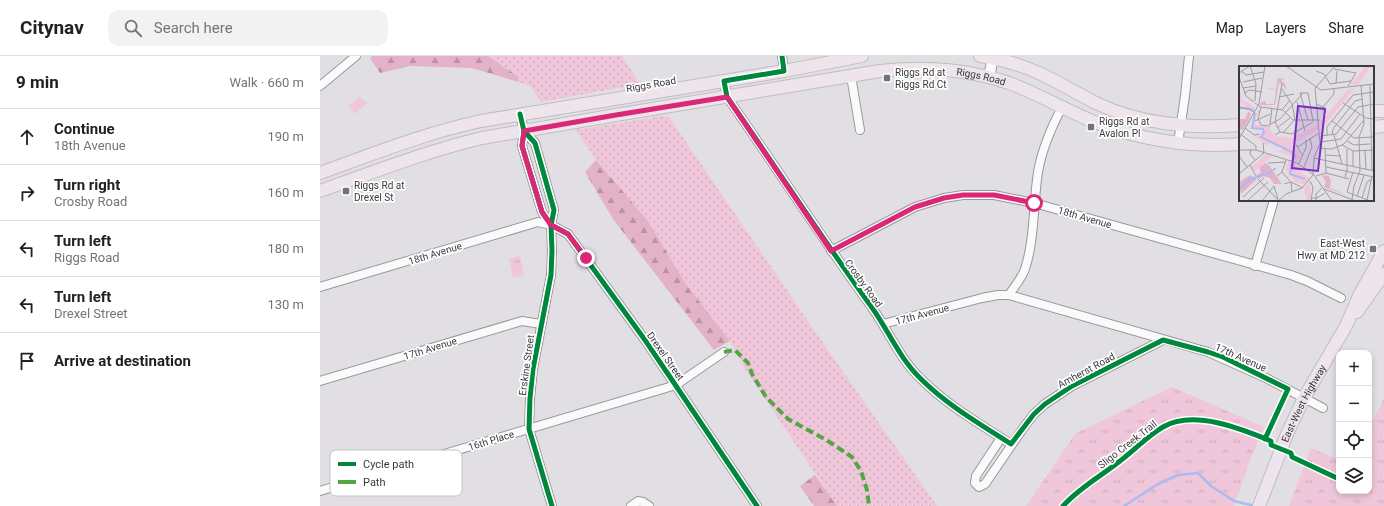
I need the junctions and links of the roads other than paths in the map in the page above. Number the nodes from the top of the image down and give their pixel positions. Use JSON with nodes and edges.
{"nodes":[{"id":1,"x":356,"y":56,"type":"edge"},
{"id":2,"x":782,"y":56,"type":"edge"},
{"id":3,"x":862,"y":56,"type":"edge"},
{"id":4,"x":980,"y":56,"type":"edge"},
{"id":5,"x":1189,"y":56,"type":"edge"},
{"id":6,"x":993,"y":57,"type":"edge"},
{"id":7,"x":784,"y":71,"type":"junction"},
{"id":8,"x":851,"y":76,"type":"junction"},
{"id":9,"x":989,"y":78,"type":"junction"},
{"id":10,"x":724,"y":81,"type":"junction"},
{"id":11,"x":320,"y":86,"type":"edge"},
{"id":12,"x":727,"y":97,"type":"junction"},
{"id":13,"x":1062,"y":107,"type":"junction"},
{"id":14,"x":1384,"y":111,"type":"edge"},
{"id":15,"x":1374,"y":112,"type":"edge"},
{"id":16,"x":520,"y":114,"type":"junction"},
{"id":17,"x":1180,"y":125,"type":"junction"},
{"id":18,"x":1239,"y":125,"type":"edge"},
{"id":19,"x":860,"y":130,"type":"dead end"},
{"id":20,"x":524,"y":131,"type":"junction"},
{"id":21,"x":1178,"y":143,"type":"junction"},
{"id":22,"x":1239,"y":144,"type":"edge"},
{"id":23,"x":320,"y":173,"type":"edge"},
{"id":24,"x":320,"y":191,"type":"edge"},
{"id":25,"x":1274,"y":201,"type":"edge"},
{"id":26,"x":1034,"y":203,"type":"junction"},
{"id":27,"x":551,"y":225,"type":"junction"},
{"id":28,"x":831,"y":251,"type":"junction"},
{"id":29,"x":1384,"y":251,"type":"edge"},
{"id":30,"x":1255,"y":266,"type":"junction"},
{"id":31,"x":1384,"y":274,"type":"edge"},
{"id":32,"x":320,"y":287,"type":"edge"},
{"id":33,"x":1009,"y":295,"type":"junction"},
{"id":34,"x":1341,"y":298,"type":"dead end"},
{"id":35,"x":541,"y":324,"type":"junction"},
{"id":36,"x":883,"y":324,"type":"junction"},
{"id":37,"x":1346,"y":326,"type":"junction"},
{"id":38,"x":1163,"y":340,"type":"junction"},
{"id":39,"x":724,"y":352,"type":"dead end"},
{"id":40,"x":320,"y":381,"type":"edge"},
{"id":41,"x":676,"y":385,"type":"junction"},
{"id":42,"x":1304,"y":398,"type":"junction"},
{"id":43,"x":1323,"y":408,"type":"dead end"},
{"id":44,"x":529,"y":429,"type":"junction"},
{"id":45,"x":1001,"y":438,"type":"junction"},
{"id":46,"x":1011,"y":444,"type":"junction"},
{"id":47,"x":458,"y":450,"type":"edge"},
{"id":48,"x":330,"y":488,"type":"edge"},
{"id":49,"x":320,"y":491,"type":"edge"},
{"id":50,"x":552,"y":506,"type":"edge"},
{"id":51,"x":631,"y":506,"type":"edge"},
{"id":52,"x":649,"y":506,"type":"edge"},
{"id":53,"x":757,"y":506,"type":"edge"},
{"id":54,"x":1260,"y":506,"type":"edge"}],
"edges":[{"from":1,"to":11,"type":"street"},
{"from":2,"to":7,"type":"street"},
{"from":3,"to":7,"type":"main road","name":"Riggs Road"},
{"from":4,"to":6,"type":"main road","name":"Riggs Road"},
{"from":5,"to":17,"type":"street"},
{"from":6,"to":9,"type":"street"},
{"from":6,"to":17,"type":"main road","name":"Riggs Road"},
{"from":7,"to":10,"type":"main road","name":"Riggs Road"},
{"from":8,"to":9,"type":"main road","name":"Riggs Road"},
{"from":8,"to":12,"type":"main road","name":"Riggs Road"},
{"from":8,"to":19,"type":"street"},
{"from":9,"to":13,"type":"main road","name":"Riggs Road"},
{"from":10,"to":12,"type":"street","name":"Crosby Road"},
{"from":10,"to":16,"type":"main road","name":"Riggs Road"},
{"from":12,"to":20,"type":"main road","name":"Riggs Road"},
{"from":12,"to":28,"type":"street","name":"Crosby Road"},
{"from":13,"to":21,"type":"main road","name":"Riggs Road"},
{"from":13,"to":26,"type":"street"},
{"from":14,"to":15,"type":"main road"},
{"from":16,"to":20,"type":"street"},
{"from":16,"to":23,"type":"main road","name":"Riggs Road"},
{"from":17,"to":18,"type":"main road","name":"Riggs Road"},
{"from":17,"to":21,"type":"street"},
{"from":20,"to":24,"type":"main road","name":"Riggs Road"},
{"from":20,"to":27,"type":"street"},
{"from":20,"to":27,"type":"street"},
{"from":21,"to":22,"type":"main road","name":"Riggs Road"},
{"from":25,"to":30,"type":"street"},
{"from":26,"to":28,"type":"street","name":"18th Avenue"},
{"from":26,"to":30,"type":"street","name":"18th Avenue"},
{"from":26,"to":33,"type":"street"},
{"from":27,"to":32,"type":"street","name":"18th Avenue"},
{"from":27,"to":35,"type":"street","name":"Erskine Street"},
{"from":27,"to":41,"type":"street","name":"Drexel Street"},
{"from":28,"to":36,"type":"street","name":"Crosby Road"},
{"from":29,"to":37,"type":"main road","name":"East-West Highway"},
{"from":30,"to":34,"type":"street","name":"18th Avenue"},
{"from":31,"to":37,"type":"main road","name":"East-West Highway"},
{"from":33,"to":36,"type":"street","name":"17th Avenue"},
{"from":33,"to":38,"type":"street","name":"17th Avenue"},
{"from":35,"to":40,"type":"street","name":"17th Avenue"},
{"from":35,"to":44,"type":"street","name":"Erskine Street"},
{"from":36,"to":45,"type":"street","name":"Crosby Road"},
{"from":37,"to":42,"type":"main road","name":"East-West Highway"},
{"from":38,"to":42,"type":"street","name":"17th Avenue"},
{"from":38,"to":46,"type":"street","name":"Amherst Road"},
{"from":39,"to":41,"type":"street","name":"16th Place"},
{"from":41,"to":44,"type":"street","name":"16th Place"},
{"from":41,"to":53,"type":"street","name":"Drexel Street"},
{"from":42,"to":43,"type":"street","name":"17th Avenue"},
{"from":42,"to":54,"type":"main road","name":"East-West Highway"},
{"from":44,"to":47,"type":"street","name":"16th Place"},
{"from":44,"to":50,"type":"street","name":"Erskine Street"},
{"from":45,"to":46,"type":"street","name":"Crosby Road"},
{"from":45,"to":46,"type":"street","name":"Amherst Road"},
{"from":48,"to":49,"type":"street","name":"16th Place"},
{"from":51,"to":52,"type":"street"}]}
